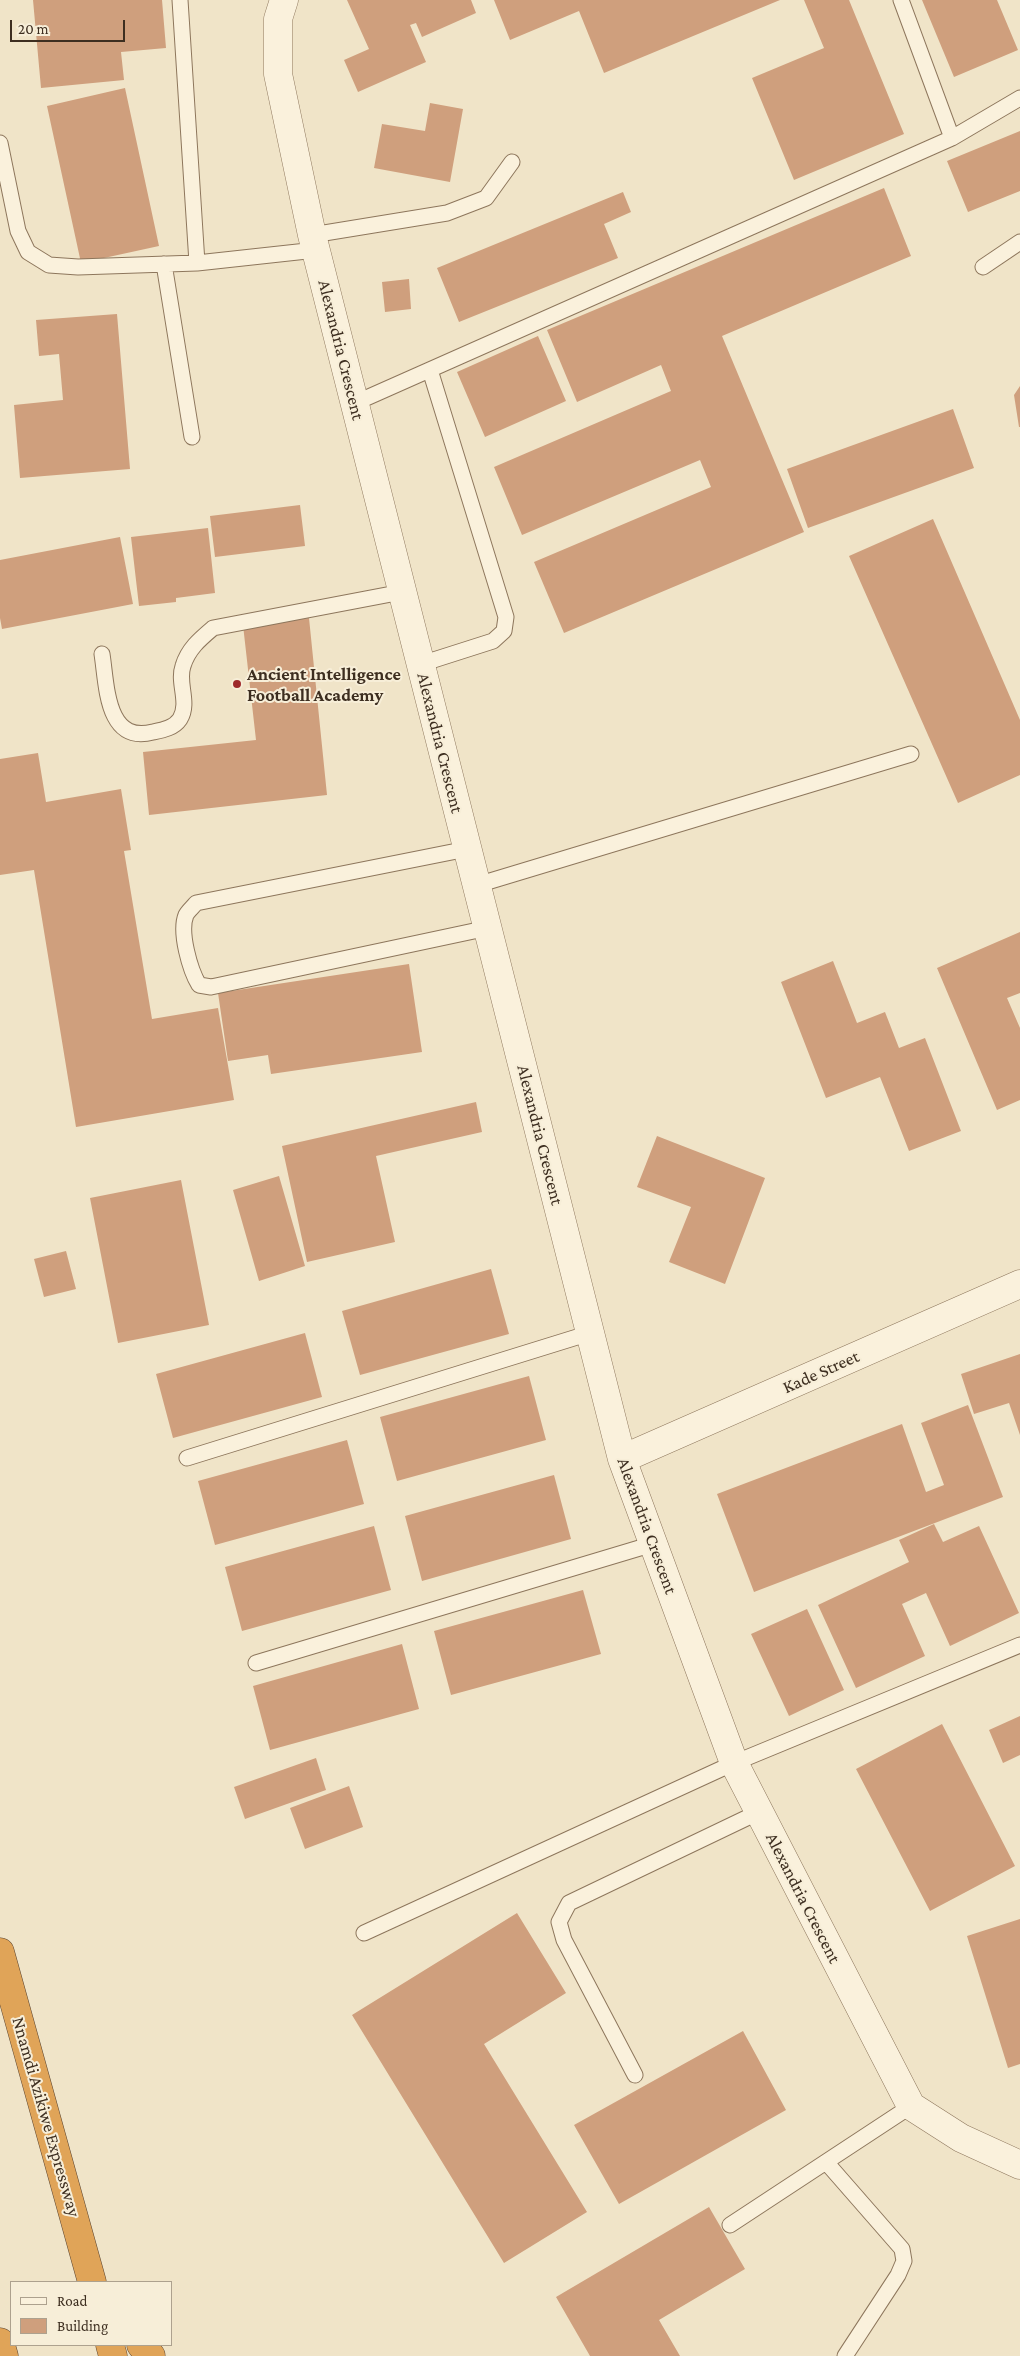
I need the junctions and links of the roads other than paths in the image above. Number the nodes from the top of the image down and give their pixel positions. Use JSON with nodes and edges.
{"nodes":[{"id":1,"x":180,"y":0,"type":"edge"},
{"id":2,"x":284,"y":0,"type":"edge"},
{"id":3,"x":901,"y":0,"type":"edge"},
{"id":4,"x":1020,"y":98,"type":"edge"},
{"id":5,"x":952,"y":138,"type":"junction"},
{"id":6,"x":0,"y":143,"type":"edge"},
{"id":7,"x":512,"y":162,"type":"dead end"},
{"id":8,"x":1020,"y":242,"type":"edge"},
{"id":9,"x":314,"y":243,"type":"junction"},
{"id":10,"x":197,"y":263,"type":"junction"},
{"id":11,"x":164,"y":264,"type":"junction"},
{"id":12,"x":983,"y":267,"type":"dead end"},
{"id":13,"x":430,"y":370,"type":"junction"},
{"id":14,"x":355,"y":403,"type":"junction"},
{"id":15,"x":192,"y":436,"type":"dead end"},
{"id":16,"x":402,"y":592,"type":"junction"},
{"id":17,"x":102,"y":654,"type":"dead end"},
{"id":18,"x":420,"y":664,"type":"junction"},
{"id":19,"x":911,"y":754,"type":"dead end"},
{"id":20,"x":467,"y":849,"type":"junction"},
{"id":21,"x":476,"y":885,"type":"junction"},
{"id":22,"x":488,"y":928,"type":"junction"},
{"id":23,"x":1020,"y":1284,"type":"edge"},
{"id":24,"x":590,"y":1333,"type":"junction"},
{"id":25,"x":187,"y":1458,"type":"dead end"},
{"id":26,"x":622,"y":1459,"type":"junction"},
{"id":27,"x":653,"y":1544,"type":"junction"},
{"id":28,"x":1020,"y":1645,"type":"edge"},
{"id":29,"x":256,"y":1663,"type":"dead end"},
{"id":30,"x":734,"y":1763,"type":"junction"},
{"id":31,"x":759,"y":1812,"type":"junction"},
{"id":32,"x":364,"y":1933,"type":"dead end"},
{"id":33,"x":0,"y":1952,"type":"edge"},
{"id":34,"x":635,"y":2075,"type":"dead end"},
{"id":35,"x":911,"y":2106,"type":"junction"},
{"id":36,"x":826,"y":2162,"type":"junction"},
{"id":37,"x":1020,"y":2165,"type":"edge"},
{"id":38,"x":730,"y":2225,"type":"dead end"},
{"id":39,"x":92,"y":2281,"type":"edge"},
{"id":40,"x":0,"y":2342,"type":"edge"},
{"id":41,"x":142,"y":2346,"type":"edge"},
{"id":42,"x":4,"y":2356,"type":"edge"},
{"id":43,"x":151,"y":2356,"type":"edge"},
{"id":44,"x":845,"y":2356,"type":"edge"}],
"edges":[{"from":1,"to":10,"type":"lane"},
{"from":2,"to":9,"type":"street","name":"Alexandria Crescent"},
{"from":3,"to":5,"type":"lane"},
{"from":4,"to":5,"type":"lane"},
{"from":5,"to":13,"type":"lane"},
{"from":6,"to":11,"type":"lane"},
{"from":7,"to":9,"type":"lane"},
{"from":8,"to":12,"type":"lane"},
{"from":9,"to":10,"type":"lane"},
{"from":9,"to":14,"type":"street","name":"Alexandria Crescent"},
{"from":10,"to":11,"type":"lane"},
{"from":11,"to":15,"type":"lane"},
{"from":13,"to":14,"type":"lane"},
{"from":13,"to":18,"type":"lane"},
{"from":14,"to":16,"type":"street","name":"Alexandria Crescent"},
{"from":16,"to":17,"type":"lane"},
{"from":16,"to":18,"type":"street","name":"Alexandria Crescent"},
{"from":18,"to":20,"type":"street","name":"Alexandria Crescent"},
{"from":19,"to":21,"type":"lane"},
{"from":20,"to":21,"type":"street","name":"Alexandria Crescent"},
{"from":20,"to":22,"type":"lane"},
{"from":21,"to":22,"type":"street","name":"Alexandria Crescent"},
{"from":22,"to":24,"type":"street","name":"Alexandria Crescent"},
{"from":23,"to":26,"type":"street","name":"Kade Street"},
{"from":24,"to":25,"type":"lane"},
{"from":24,"to":26,"type":"street","name":"Alexandria Crescent"},
{"from":26,"to":27,"type":"street","name":"Alexandria Crescent"},
{"from":27,"to":29,"type":"lane"},
{"from":27,"to":30,"type":"street","name":"Alexandria Crescent"},
{"from":28,"to":30,"type":"lane"},
{"from":30,"to":31,"type":"street","name":"Alexandria Crescent"},
{"from":30,"to":32,"type":"lane"},
{"from":31,"to":34,"type":"lane"},
{"from":31,"to":35,"type":"street","name":"Alexandria Crescent"},
{"from":33,"to":39,"type":"highway","name":"Nnamdi Azikiwe Expressway"},
{"from":35,"to":36,"type":"lane"},
{"from":35,"to":37,"type":"street","name":"Alexandria Crescent"},
{"from":36,"to":38,"type":"lane"},
{"from":36,"to":44,"type":"lane"},
{"from":40,"to":42,"type":"highway"},
{"from":41,"to":43,"type":"highway"}]}
